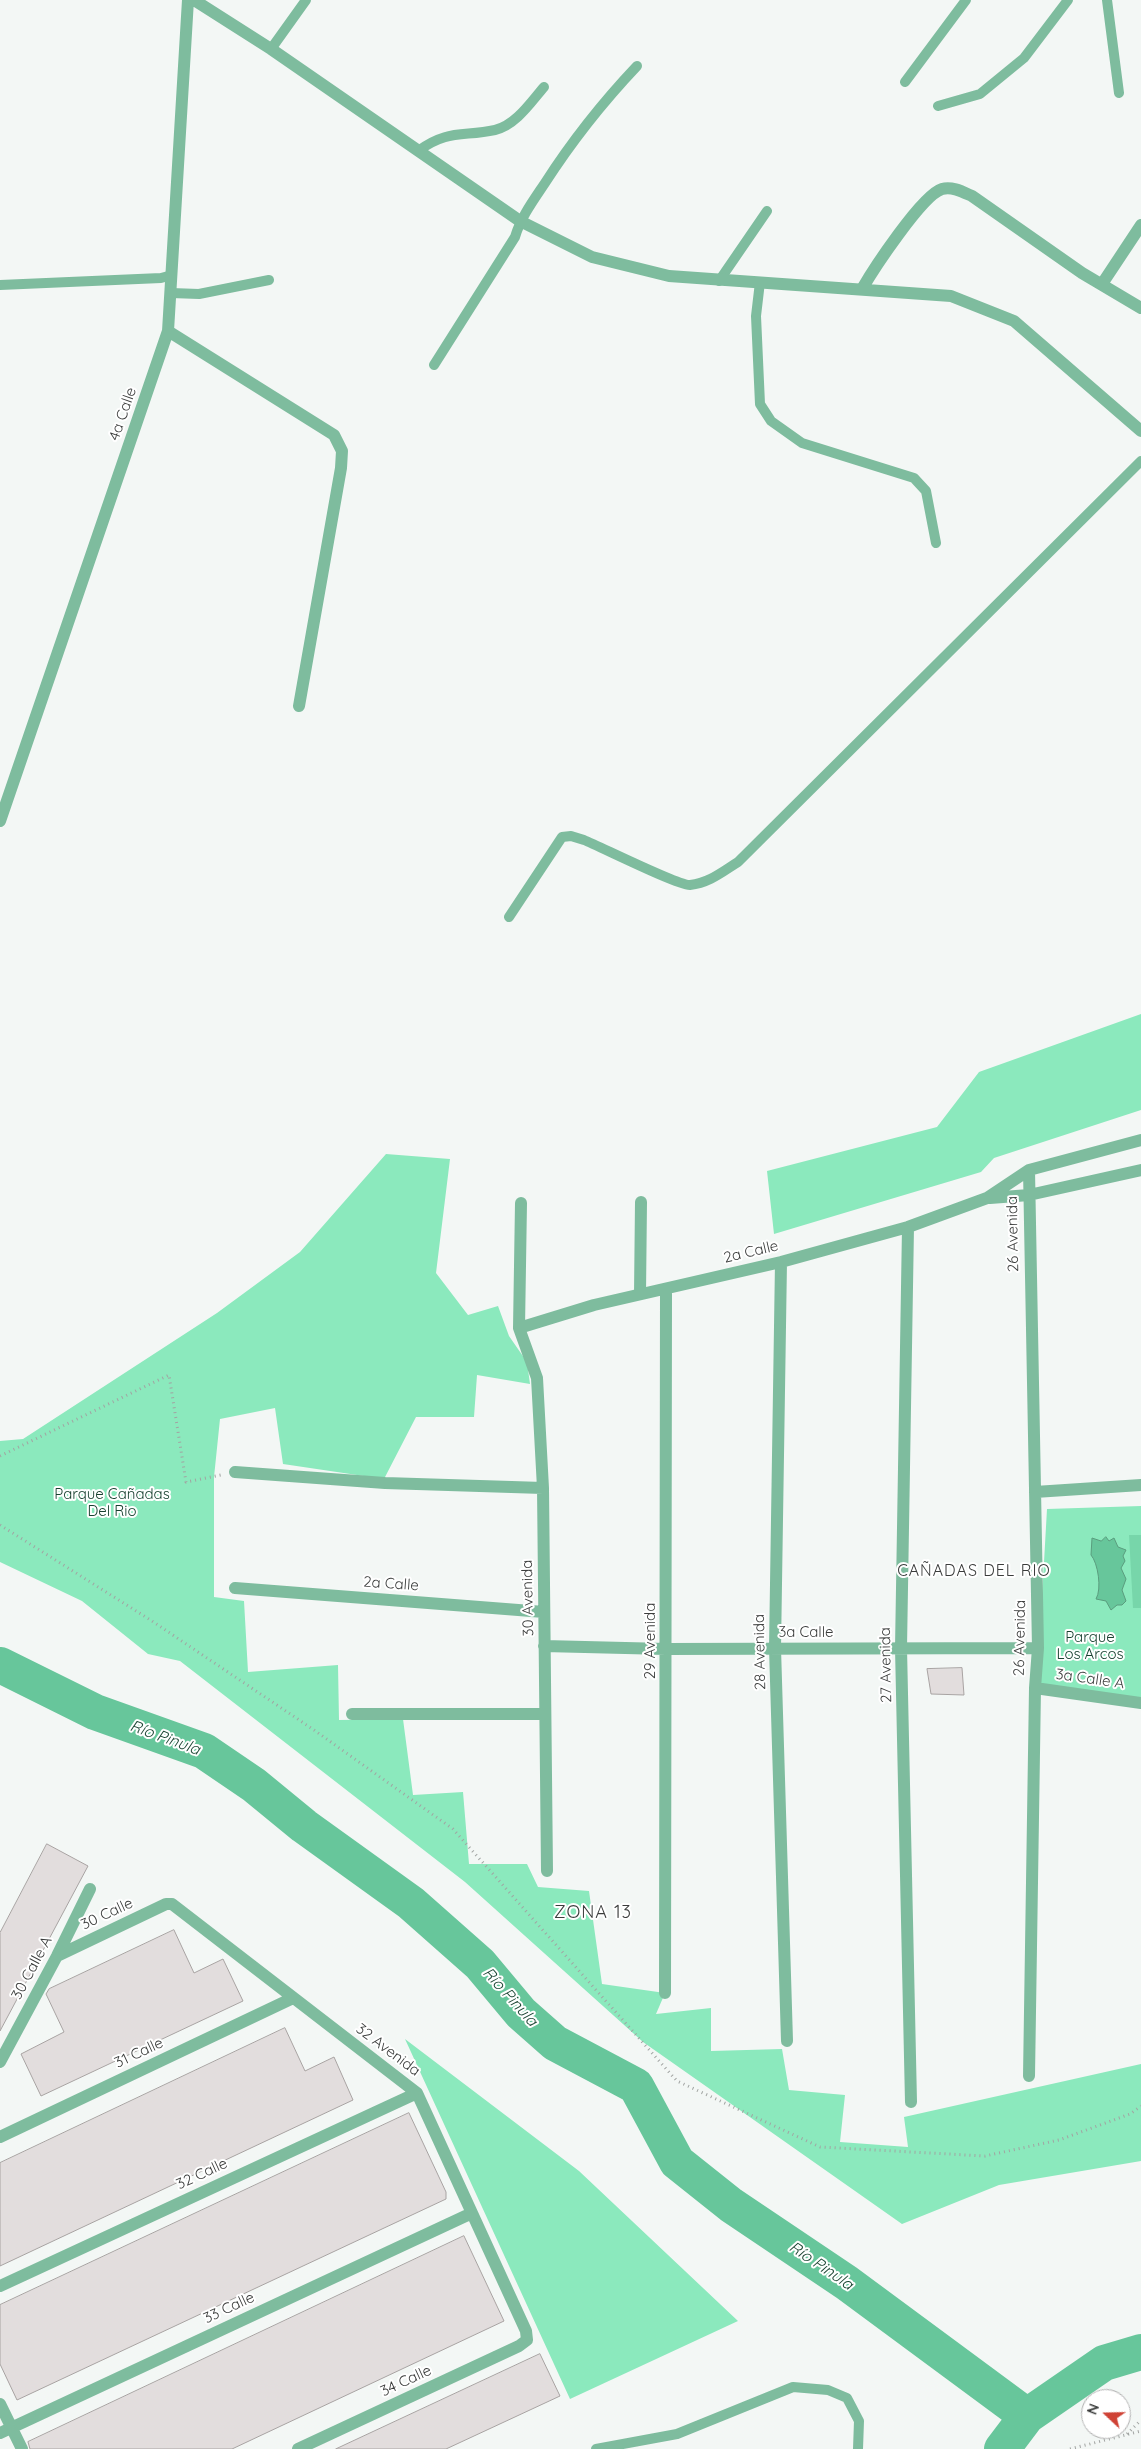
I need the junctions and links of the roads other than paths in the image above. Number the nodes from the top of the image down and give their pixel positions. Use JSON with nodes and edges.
{"nodes":[{"id":1,"x":188,"y":0,"type":"edge"},
{"id":2,"x":194,"y":0,"type":"edge"},
{"id":3,"x":306,"y":0,"type":"edge"},
{"id":4,"x":966,"y":0,"type":"edge"},
{"id":5,"x":1068,"y":0,"type":"edge"},
{"id":6,"x":1107,"y":0,"type":"edge"},
{"id":7,"x":271,"y":49,"type":"junction"},
{"id":8,"x":637,"y":66,"type":"dead end"},
{"id":9,"x":905,"y":82,"type":"dead end"},
{"id":10,"x":544,"y":87,"type":"dead end"},
{"id":11,"x":1119,"y":93,"type":"dead end"},
{"id":12,"x":938,"y":106,"type":"dead end"},
{"id":13,"x":418,"y":151,"type":"junction"},
{"id":14,"x":767,"y":211,"type":"dead end"},
{"id":15,"x":520,"y":221,"type":"junction"},
{"id":16,"x":1141,"y":225,"type":"edge"},
{"id":17,"x":172,"y":275,"type":"junction"},
{"id":18,"x":269,"y":280,"type":"dead end"},
{"id":19,"x":720,"y":281,"type":"junction"},
{"id":20,"x":760,"y":282,"type":"junction"},
{"id":21,"x":0,"y":284,"type":"edge"},
{"id":22,"x":1102,"y":284,"type":"junction"},
{"id":23,"x":862,"y":290,"type":"junction"},
{"id":24,"x":171,"y":294,"type":"junction"},
{"id":25,"x":1141,"y":308,"type":"edge"},
{"id":26,"x":168,"y":331,"type":"junction"},
{"id":27,"x":434,"y":366,"type":"dead end"},
{"id":28,"x":1141,"y":431,"type":"edge"},
{"id":29,"x":1141,"y":461,"type":"edge"},
{"id":30,"x":936,"y":543,"type":"dead end"},
{"id":31,"x":299,"y":706,"type":"dead end"},
{"id":32,"x":0,"y":820,"type":"edge"},
{"id":33,"x":509,"y":917,"type":"dead end"},
{"id":34,"x":1141,"y":1140,"type":"edge"},
{"id":35,"x":1029,"y":1170,"type":"junction"},
{"id":36,"x":1141,"y":1170,"type":"edge"},
{"id":37,"x":1029,"y":1195,"type":"junction"},
{"id":38,"x":987,"y":1198,"type":"junction"},
{"id":39,"x":641,"y":1202,"type":"dead end"},
{"id":40,"x":521,"y":1203,"type":"dead end"},
{"id":41,"x":908,"y":1227,"type":"junction"},
{"id":42,"x":781,"y":1262,"type":"junction"},
{"id":43,"x":666,"y":1289,"type":"junction"},
{"id":44,"x":640,"y":1294,"type":"junction"},
{"id":45,"x":519,"y":1328,"type":"junction"},
{"id":46,"x":235,"y":1472,"type":"road end"},
{"id":47,"x":1141,"y":1485,"type":"edge"},
{"id":48,"x":543,"y":1488,"type":"junction"},
{"id":49,"x":1035,"y":1492,"type":"junction"},
{"id":50,"x":235,"y":1588,"type":"dead end"},
{"id":51,"x":544,"y":1612,"type":"junction"},
{"id":52,"x":544,"y":1646,"type":"junction"},
{"id":53,"x":666,"y":1648,"type":"junction"},
{"id":54,"x":775,"y":1648,"type":"junction"},
{"id":55,"x":901,"y":1648,"type":"junction"},
{"id":56,"x":1038,"y":1648,"type":"junction"},
{"id":57,"x":1035,"y":1688,"type":"junction"},
{"id":58,"x":1141,"y":1703,"type":"edge"},
{"id":59,"x":352,"y":1714,"type":"dead end"},
{"id":60,"x":545,"y":1714,"type":"junction"},
{"id":61,"x":547,"y":1871,"type":"dead end"},
{"id":62,"x":90,"y":1889,"type":"dead end"},
{"id":63,"x":172,"y":1904,"type":"joint"},
{"id":64,"x":57,"y":1956,"type":"junction"},
{"id":65,"x":665,"y":1993,"type":"dead end"},
{"id":66,"x":293,"y":1998,"type":"junction"},
{"id":67,"x":787,"y":2041,"type":"dead end"},
{"id":68,"x":0,"y":2062,"type":"edge"},
{"id":69,"x":1029,"y":2076,"type":"dead end"},
{"id":70,"x":417,"y":2093,"type":"junction"},
{"id":71,"x":911,"y":2102,"type":"dead end"},
{"id":72,"x":0,"y":2137,"type":"edge"},
{"id":73,"x":472,"y":2213,"type":"junction"},
{"id":74,"x":0,"y":2286,"type":"edge"},
{"id":75,"x":527,"y":2340,"type":"joint"},
{"id":76,"x":0,"y":2404,"type":"edge"},
{"id":77,"x":6,"y":2430,"type":"edge"},
{"id":78,"x":22,"y":2449,"type":"edge"},
{"id":79,"x":298,"y":2449,"type":"edge"},
{"id":80,"x":596,"y":2449,"type":"edge"},
{"id":81,"x":858,"y":2449,"type":"edge"}],
"edges":[{"from":1,"to":17,"type":"street","name":"4a Calle"},
{"from":2,"to":7,"type":"street"},
{"from":3,"to":7,"type":"lane"},
{"from":4,"to":9,"type":"lane"},
{"from":5,"to":12,"type":"lane"},
{"from":6,"to":11,"type":"lane"},
{"from":7,"to":13,"type":"street"},
{"from":8,"to":15,"type":"lane"},
{"from":10,"to":13,"type":"lane"},
{"from":13,"to":15,"type":"street"},
{"from":14,"to":19,"type":"lane"},
{"from":15,"to":19,"type":"street"},
{"from":15,"to":27,"type":"lane"},
{"from":16,"to":22,"type":"street"},
{"from":17,"to":21,"type":"lane"},
{"from":17,"to":24,"type":"street","name":"4a Calle"},
{"from":18,"to":24,"type":"lane"},
{"from":19,"to":20,"type":"street"},
{"from":20,"to":23,"type":"street"},
{"from":20,"to":30,"type":"lane"},
{"from":22,"to":23,"type":"street"},
{"from":22,"to":25,"type":"street"},
{"from":23,"to":28,"type":"street"},
{"from":24,"to":26,"type":"street","name":"4a Calle"},
{"from":26,"to":31,"type":"street"},
{"from":26,"to":32,"type":"street","name":"4a Calle"},
{"from":29,"to":33,"type":"lane"},
{"from":34,"to":35,"type":"street","name":"2a Calle"},
{"from":35,"to":37,"type":"street","name":"26 Avenida"},
{"from":35,"to":38,"type":"street","name":"2a Calle"},
{"from":36,"to":37,"type":"street","name":"2a Calle"},
{"from":37,"to":38,"type":"street","name":"2a Calle"},
{"from":37,"to":49,"type":"street","name":"26 Avenida"},
{"from":38,"to":41,"type":"street","name":"2a Calle"},
{"from":39,"to":44,"type":"street"},
{"from":40,"to":45,"type":"street"},
{"from":41,"to":42,"type":"street","name":"2a Calle"},
{"from":41,"to":55,"type":"street","name":"27 Avenida"},
{"from":42,"to":43,"type":"street","name":"2a Calle"},
{"from":42,"to":54,"type":"street","name":"28 Avenida"},
{"from":43,"to":44,"type":"street","name":"2a Calle"},
{"from":43,"to":53,"type":"street","name":"29 Avenida"},
{"from":44,"to":45,"type":"street","name":"2a Calle"},
{"from":45,"to":48,"type":"street","name":"30 Avenida"},
{"from":46,"to":48,"type":"street"},
{"from":47,"to":49,"type":"street"},
{"from":48,"to":51,"type":"street","name":"30 Avenida"},
{"from":49,"to":56,"type":"street","name":"26 Avenida"},
{"from":50,"to":51,"type":"street","name":"2a Calle"},
{"from":51,"to":52,"type":"street","name":"30 Avenida"},
{"from":52,"to":53,"type":"street","name":"3a Calle"},
{"from":52,"to":60,"type":"street","name":"30 Avenida"},
{"from":53,"to":54,"type":"street","name":"3a Calle"},
{"from":53,"to":65,"type":"street","name":"29 Avenida"},
{"from":54,"to":55,"type":"street","name":"3a Calle"},
{"from":54,"to":67,"type":"street","name":"28 Avenida"},
{"from":55,"to":56,"type":"street","name":"3a Calle"},
{"from":55,"to":71,"type":"street","name":"27 Avenida"},
{"from":56,"to":57,"type":"street","name":"26 Avenida"},
{"from":57,"to":58,"type":"street","name":"3a Calle A"},
{"from":57,"to":69,"type":"street","name":"26 Avenida"},
{"from":59,"to":60,"type":"street"},
{"from":60,"to":61,"type":"street","name":"30 Avenida"},
{"from":62,"to":64,"type":"street","name":"30 Calle A"},
{"from":63,"to":64,"type":"street","name":"30 Calle"},
{"from":63,"to":66,"type":"street","name":"32 Avenida"},
{"from":64,"to":68,"type":"street","name":"30 Calle A"},
{"from":66,"to":70,"type":"street","name":"32 Avenida"},
{"from":66,"to":72,"type":"street","name":"31 Calle"},
{"from":70,"to":73,"type":"street","name":"32 Avenida"},
{"from":70,"to":74,"type":"street","name":"32 Calle"},
{"from":73,"to":75,"type":"street","name":"32 Avenida"},
{"from":73,"to":77,"type":"street","name":"33 Calle"},
{"from":75,"to":79,"type":"street","name":"34 Calle"},
{"from":76,"to":77,"type":"street"},
{"from":77,"to":78,"type":"street"},
{"from":80,"to":81,"type":"lane"}]}
